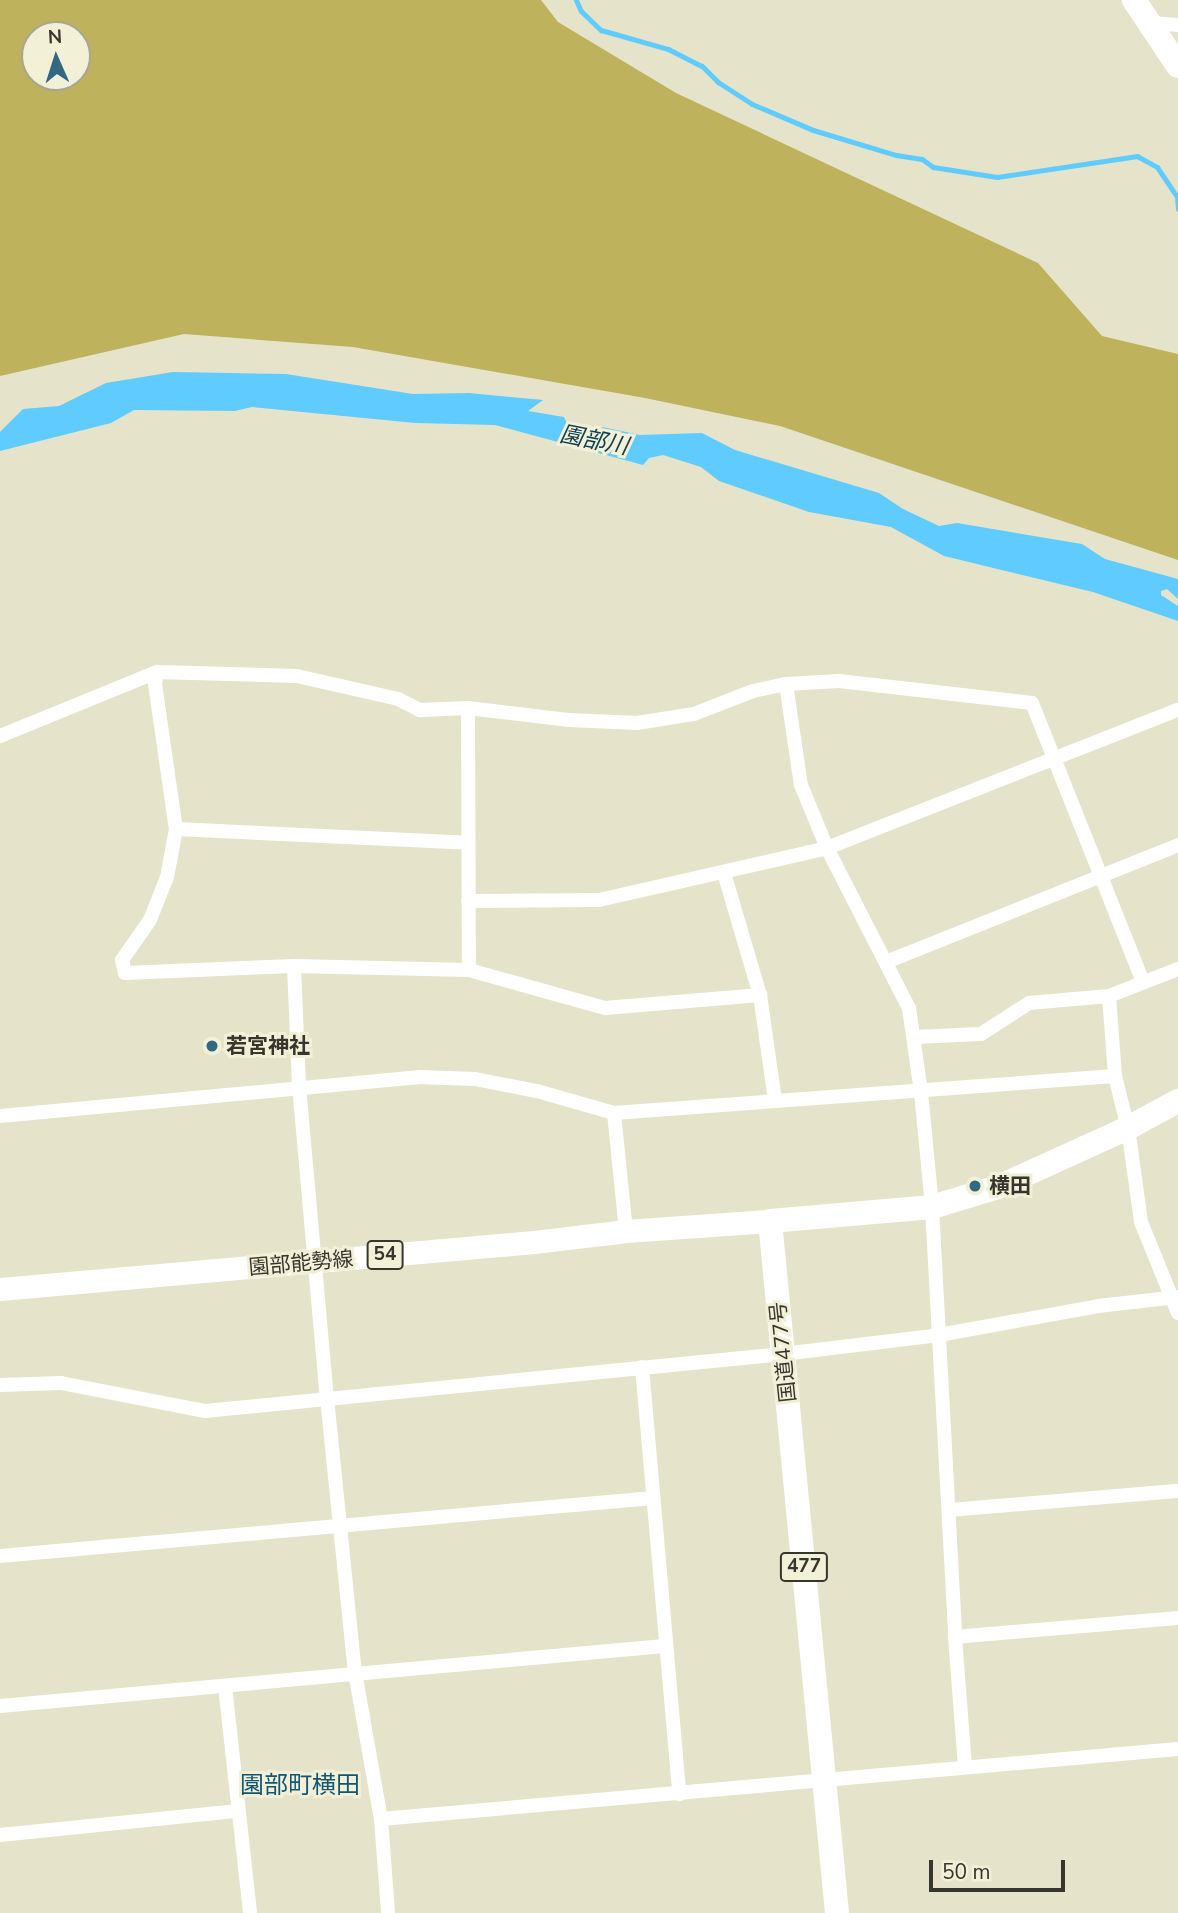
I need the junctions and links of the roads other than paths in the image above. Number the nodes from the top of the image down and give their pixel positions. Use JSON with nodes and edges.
{"nodes":[{"id":1,"x":1134,"y":0,"type":"edge"},
{"id":2,"x":1150,"y":23,"type":"junction"},
{"id":3,"x":1178,"y":25,"type":"edge"},
{"id":4,"x":1178,"y":66,"type":"edge"},
{"id":5,"x":157,"y":672,"type":"junction"},
{"id":6,"x":786,"y":684,"type":"junction"},
{"id":7,"x":468,"y":708,"type":"junction"},
{"id":8,"x":1178,"y":710,"type":"edge"},
{"id":9,"x":0,"y":736,"type":"edge"},
{"id":10,"x":1055,"y":760,"type":"junction"},
{"id":11,"x":176,"y":829,"type":"junction"},
{"id":12,"x":468,"y":842,"type":"junction"},
{"id":13,"x":1178,"y":845,"type":"edge"},
{"id":14,"x":827,"y":848,"type":"junction"},
{"id":15,"x":724,"y":873,"type":"junction"},
{"id":16,"x":1101,"y":876,"type":"junction"},
{"id":17,"x":468,"y":901,"type":"junction"},
{"id":18,"x":886,"y":962,"type":"junction"},
{"id":19,"x":294,"y":966,"type":"junction"},
{"id":20,"x":1178,"y":969,"type":"edge"},
{"id":21,"x":469,"y":970,"type":"junction"},
{"id":22,"x":1143,"y":982,"type":"junction"},
{"id":23,"x":760,"y":995,"type":"junction"},
{"id":24,"x":1109,"y":996,"type":"junction"},
{"id":25,"x":914,"y":1037,"type":"junction"},
{"id":26,"x":1115,"y":1076,"type":"junction"},
{"id":27,"x":299,"y":1086,"type":"junction"},
{"id":28,"x":921,"y":1092,"type":"junction"},
{"id":29,"x":775,"y":1101,"type":"junction"},
{"id":30,"x":1178,"y":1101,"type":"edge"},
{"id":31,"x":614,"y":1113,"type":"junction"},
{"id":32,"x":0,"y":1116,"type":"edge"},
{"id":33,"x":1128,"y":1128,"type":"junction"},
{"id":34,"x":932,"y":1207,"type":"junction"},
{"id":35,"x":770,"y":1221,"type":"junction"},
{"id":36,"x":626,"y":1231,"type":"junction"},
{"id":37,"x":315,"y":1261,"type":"junction"},
{"id":38,"x":0,"y":1289,"type":"edge"},
{"id":39,"x":1175,"y":1298,"type":"edge"},
{"id":40,"x":1178,"y":1313,"type":"edge"},
{"id":41,"x":939,"y":1335,"type":"junction"},
{"id":42,"x":783,"y":1354,"type":"junction"},
{"id":43,"x":642,"y":1367,"type":"junction"},
{"id":44,"x":0,"y":1385,"type":"edge"},
{"id":45,"x":327,"y":1398,"type":"junction"},
{"id":46,"x":1178,"y":1491,"type":"edge"},
{"id":47,"x":653,"y":1499,"type":"junction"},
{"id":48,"x":950,"y":1510,"type":"junction"},
{"id":49,"x":340,"y":1526,"type":"junction"},
{"id":50,"x":0,"y":1556,"type":"edge"},
{"id":51,"x":1178,"y":1618,"type":"edge"},
{"id":52,"x":955,"y":1637,"type":"junction"},
{"id":53,"x":664,"y":1646,"type":"junction"},
{"id":54,"x":355,"y":1672,"type":"junction"},
{"id":55,"x":225,"y":1686,"type":"junction"},
{"id":56,"x":0,"y":1706,"type":"edge"},
{"id":57,"x":1178,"y":1749,"type":"edge"},
{"id":58,"x":965,"y":1766,"type":"junction"},
{"id":59,"x":825,"y":1780,"type":"junction"},
{"id":60,"x":679,"y":1794,"type":"junction"},
{"id":61,"x":238,"y":1811,"type":"junction"},
{"id":62,"x":381,"y":1819,"type":"junction"},
{"id":63,"x":0,"y":1835,"type":"edge"},
{"id":64,"x":250,"y":1913,"type":"edge"},
{"id":65,"x":387,"y":1913,"type":"edge"},
{"id":66,"x":837,"y":1913,"type":"edge"}],
"edges":[{"from":1,"to":2,"type":"highway"},
{"from":2,"to":3,"type":"street"},
{"from":2,"to":4,"type":"highway"},
{"from":5,"to":7,"type":"street"},
{"from":5,"to":9,"type":"street"},
{"from":5,"to":11,"type":"street"},
{"from":6,"to":7,"type":"street"},
{"from":6,"to":10,"type":"street"},
{"from":6,"to":14,"type":"street"},
{"from":7,"to":12,"type":"street"},
{"from":8,"to":10,"type":"street"},
{"from":10,"to":14,"type":"street"},
{"from":10,"to":16,"type":"street"},
{"from":11,"to":12,"type":"street"},
{"from":11,"to":19,"type":"street"},
{"from":12,"to":17,"type":"street"},
{"from":13,"to":16,"type":"street"},
{"from":14,"to":15,"type":"street"},
{"from":14,"to":18,"type":"street"},
{"from":15,"to":17,"type":"street"},
{"from":15,"to":23,"type":"street"},
{"from":16,"to":18,"type":"street"},
{"from":16,"to":22,"type":"street"},
{"from":17,"to":21,"type":"street"},
{"from":18,"to":25,"type":"street"},
{"from":19,"to":21,"type":"street"},
{"from":19,"to":27,"type":"street"},
{"from":20,"to":22,"type":"street"},
{"from":21,"to":23,"type":"street"},
{"from":22,"to":24,"type":"street"},
{"from":23,"to":29,"type":"street"},
{"from":24,"to":25,"type":"street"},
{"from":24,"to":26,"type":"street"},
{"from":25,"to":28,"type":"street"},
{"from":26,"to":28,"type":"street"},
{"from":26,"to":33,"type":"street"},
{"from":27,"to":31,"type":"street"},
{"from":27,"to":32,"type":"street"},
{"from":27,"to":37,"type":"street"},
{"from":28,"to":29,"type":"street"},
{"from":28,"to":34,"type":"street"},
{"from":29,"to":31,"type":"street"},
{"from":30,"to":33,"type":"highway"},
{"from":31,"to":36,"type":"street"},
{"from":33,"to":34,"type":"highway"},
{"from":33,"to":39,"type":"street"},
{"from":34,"to":35,"type":"highway"},
{"from":34,"to":41,"type":"street"},
{"from":35,"to":36,"type":"main road","name":"園部能勢線","number":"54"},
{"from":35,"to":42,"type":"highway","name":"国道477号","number":"477"},
{"from":36,"to":37,"type":"main road","name":"園部能勢線","number":"54"},
{"from":37,"to":38,"type":"main road","name":"園部能勢線","number":"54"},
{"from":37,"to":45,"type":"street"},
{"from":39,"to":40,"type":"street"},
{"from":39,"to":41,"type":"street"},
{"from":41,"to":42,"type":"street"},
{"from":41,"to":48,"type":"street"},
{"from":42,"to":43,"type":"street"},
{"from":42,"to":59,"type":"highway","name":"国道477号","number":"477"},
{"from":43,"to":45,"type":"street"},
{"from":43,"to":47,"type":"street"},
{"from":44,"to":45,"type":"street"},
{"from":45,"to":49,"type":"street"},
{"from":46,"to":48,"type":"street"},
{"from":47,"to":49,"type":"street"},
{"from":47,"to":53,"type":"street"},
{"from":48,"to":52,"type":"street"},
{"from":49,"to":50,"type":"street"},
{"from":49,"to":54,"type":"street"},
{"from":51,"to":52,"type":"street"},
{"from":52,"to":58,"type":"street"},
{"from":53,"to":54,"type":"street"},
{"from":53,"to":60,"type":"street"},
{"from":54,"to":55,"type":"street"},
{"from":54,"to":62,"type":"street"},
{"from":55,"to":56,"type":"street"},
{"from":55,"to":61,"type":"street"},
{"from":57,"to":58,"type":"street"},
{"from":58,"to":59,"type":"street"},
{"from":59,"to":60,"type":"street"},
{"from":59,"to":66,"type":"highway","name":"国道477号","number":"477"},
{"from":60,"to":62,"type":"street"},
{"from":61,"to":63,"type":"street"},
{"from":61,"to":64,"type":"street"},
{"from":62,"to":65,"type":"street"}]}
